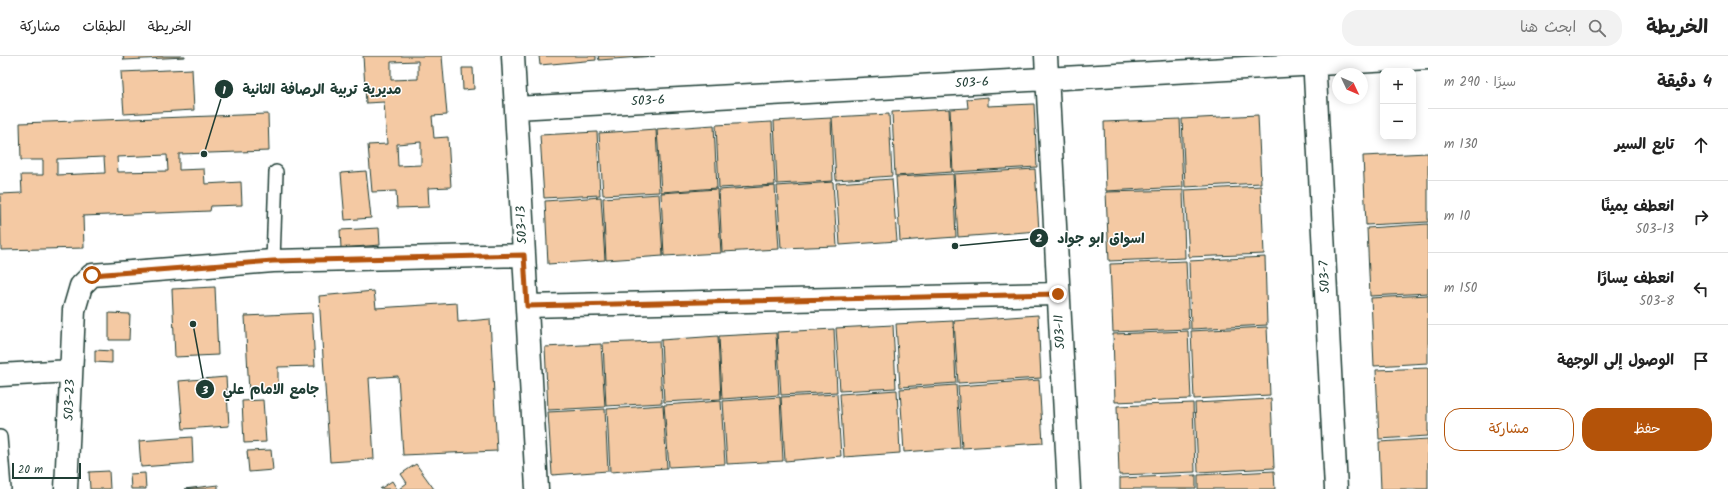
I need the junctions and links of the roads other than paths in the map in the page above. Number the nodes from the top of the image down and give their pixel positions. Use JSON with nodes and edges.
{"nodes":[{"id":1,"x":513,"y":56,"type":"edge"},
{"id":2,"x":1046,"y":56,"type":"edge"},
{"id":3,"x":1428,"y":58,"type":"edge"},
{"id":4,"x":1314,"y":60,"type":"edge"},
{"id":5,"x":1046,"y":79,"type":"junction"},
{"id":6,"x":516,"y":108,"type":"junction"},
{"id":7,"x":276,"y":172,"type":"dead end"},
{"id":8,"x":524,"y":255,"type":"junction"},
{"id":9,"x":273,"y":261,"type":"junction"},
{"id":10,"x":1058,"y":294,"type":"junction"},
{"id":11,"x":527,"y":306,"type":"junction"},
{"id":12,"x":71,"y":371,"type":"junction"},
{"id":13,"x":0,"y":375,"type":"edge"},
{"id":14,"x":0,"y":437,"type":"edge"},
{"id":15,"x":4,"y":489,"type":"edge"},
{"id":16,"x":66,"y":489,"type":"edge"},
{"id":17,"x":537,"y":489,"type":"edge"},
{"id":18,"x":1069,"y":489,"type":"edge"},
{"id":19,"x":1336,"y":489,"type":"edge"}],
"edges":[{"from":1,"to":6,"type":"street","name":"503-13"},
{"from":2,"to":5,"type":"street","name":"503-11"},
{"from":3,"to":4,"type":"street","name":"503-6"},
{"from":4,"to":5,"type":"street","name":"503-6"},
{"from":4,"to":19,"type":"street","name":"503-7"},
{"from":5,"to":6,"type":"street","name":"503-6"},
{"from":5,"to":10,"type":"street","name":"503-11"},
{"from":6,"to":8,"type":"street","name":"503-13"},
{"from":7,"to":9,"type":"lane"},
{"from":8,"to":9,"type":"street","name":"503-23"},
{"from":8,"to":11,"type":"street","name":"503-13"},
{"from":9,"to":12,"type":"street","name":"503-23"},
{"from":10,"to":11,"type":"street"},
{"from":10,"to":18,"type":"street","name":"503-11"},
{"from":11,"to":17,"type":"street","name":"503-13"},
{"from":12,"to":13,"type":"street"},
{"from":12,"to":16,"type":"street","name":"503-23"},
{"from":14,"to":15,"type":"lane"}]}
